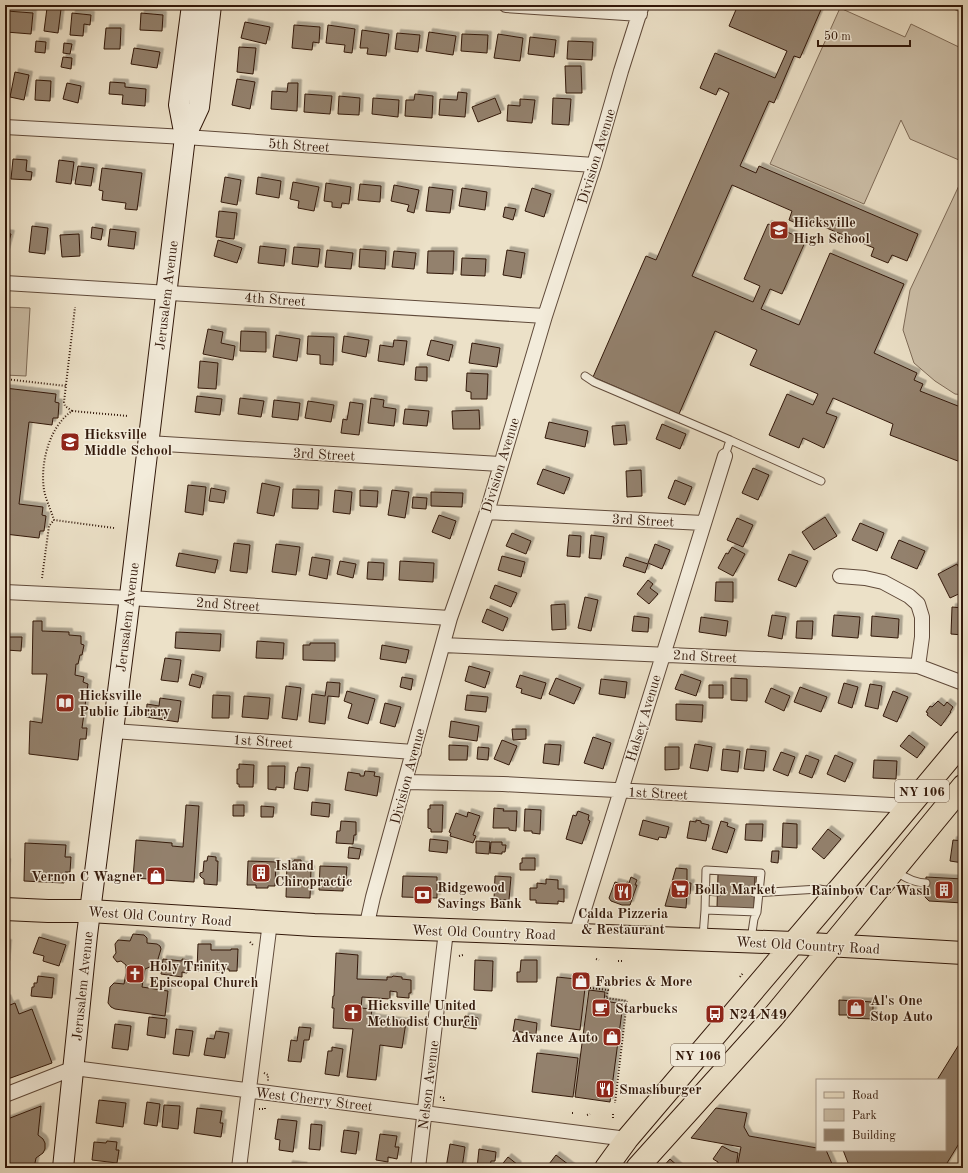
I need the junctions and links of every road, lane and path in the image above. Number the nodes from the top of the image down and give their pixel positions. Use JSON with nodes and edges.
{"nodes":[{"id":1,"x":192,"y":5,"type":"edge"},
{"id":2,"x":211,"y":5,"type":"edge"},
{"id":3,"x":506,"y":5,"type":"edge"},
{"id":4,"x":641,"y":9,"type":"edge"},
{"id":5,"x":5,"y":127,"type":"edge"},
{"id":6,"x":185,"y":137,"type":"junction"},
{"id":7,"x":594,"y":165,"type":"junction"},
{"id":8,"x":5,"y":283,"type":"edge"},
{"id":9,"x":166,"y":292,"type":"junction"},
{"id":10,"x":75,"y":307,"type":"dead end"},
{"id":11,"x":544,"y":316,"type":"junction"},
{"id":12,"x":586,"y":376,"type":"dead end"},
{"id":13,"x":5,"y":379,"type":"edge"},
{"id":14,"x":66,"y":386,"type":"junction"},
{"id":15,"x":72,"y":411,"type":"junction"},
{"id":16,"x":128,"y":416,"type":"dead end"},
{"id":17,"x":730,"y":440,"type":"junction"},
{"id":18,"x":148,"y":443,"type":"junction"},
{"id":19,"x":725,"y":456,"type":"joint"},
{"id":20,"x":500,"y":464,"type":"junction"},
{"id":21,"x":821,"y":480,"type":"dead end"},
{"id":22,"x":487,"y":512,"type":"junction"},
{"id":23,"x":54,"y":520,"type":"junction"},
{"id":24,"x":703,"y":524,"type":"junction"},
{"id":25,"x":114,"y":528,"type":"dead end"},
{"id":26,"x":840,"y":576,"type":"dead end"},
{"id":27,"x":42,"y":578,"type":"dead end"},
{"id":28,"x":5,"y":592,"type":"edge"},
{"id":29,"x":130,"y":598,"type":"junction"},
{"id":30,"x":450,"y":618,"type":"junction"},
{"id":31,"x":443,"y":645,"type":"junction"},
{"id":32,"x":663,"y":655,"type":"junction"},
{"id":33,"x":918,"y":666,"type":"junction"},
{"id":34,"x":963,"y":683,"type":"edge"},
{"id":35,"x":113,"y":731,"type":"junction"},
{"id":36,"x":963,"y":742,"type":"edge"},
{"id":37,"x":414,"y":752,"type":"junction"},
{"id":38,"x":406,"y":782,"type":"junction"},
{"id":39,"x":621,"y":791,"type":"junction"},
{"id":40,"x":959,"y":795,"type":"edge"},
{"id":41,"x":910,"y":806,"type":"junction"},
{"id":42,"x":893,"y":870,"type":"junction"},
{"id":43,"x":926,"y":883,"type":"dead end"},
{"id":44,"x":705,"y":891,"type":"junction"},
{"id":45,"x":837,"y":891,"type":"junction"},
{"id":46,"x":718,"y":892,"type":"dead end"},
{"id":47,"x":757,"y":893,"type":"junction"},
{"id":48,"x":5,"y":908,"type":"edge"},
{"id":49,"x":705,"y":910,"type":"junction"},
{"id":50,"x":90,"y":911,"type":"junction"},
{"id":51,"x":757,"y":912,"type":"junction"},
{"id":52,"x":270,"y":922,"type":"junction"},
{"id":53,"x":366,"y":928,"type":"junction"},
{"id":54,"x":446,"y":930,"type":"junction"},
{"id":55,"x":576,"y":935,"type":"junction"},
{"id":56,"x":703,"y":940,"type":"junction"},
{"id":57,"x":751,"y":941,"type":"junction"},
{"id":58,"x":250,"y":942,"type":"dead end"},
{"id":59,"x":793,"y":943,"type":"junction"},
{"id":60,"x":832,"y":945,"type":"junction"},
{"id":61,"x":255,"y":946,"type":"dead end"},
{"id":62,"x":963,"y":953,"type":"edge"},
{"id":63,"x":459,"y":956,"type":"dead end"},
{"id":64,"x":463,"y":956,"type":"dead end"},
{"id":65,"x":618,"y":961,"type":"dead end"},
{"id":66,"x":622,"y":961,"type":"dead end"},
{"id":67,"x":743,"y":973,"type":"dead end"},
{"id":68,"x":740,"y":977,"type":"dead end"},
{"id":69,"x":590,"y":988,"type":"dead end"},
{"id":70,"x":74,"y":1068,"type":"junction"},
{"id":71,"x":248,"y":1090,"type":"junction"},
{"id":72,"x":5,"y":1095,"type":"edge"},
{"id":73,"x":439,"y":1097,"type":"dead end"},
{"id":74,"x":444,"y":1103,"type":"dead end"},
{"id":75,"x":614,"y":1103,"type":"dead end"},
{"id":76,"x":424,"y":1113,"type":"junction"},
{"id":77,"x":613,"y":1113,"type":"dead end"},
{"id":78,"x":613,"y":1118,"type":"dead end"},
{"id":79,"x":616,"y":1154,"type":"edge"},
{"id":80,"x":638,"y":1167,"type":"edge"},
{"id":81,"x":63,"y":1168,"type":"edge"},
{"id":82,"x":238,"y":1168,"type":"edge"},
{"id":83,"x":418,"y":1168,"type":"edge"}],
"edges":[{"from":1,"to":6,"type":"main road","name":"Jerusalem Avenue"},
{"from":2,"to":6,"type":"main road","name":"Jerusalem Avenue"},
{"from":3,"to":4,"type":"street"},
{"from":4,"to":7,"type":"street","name":"Division Avenue"},
{"from":5,"to":6,"type":"street","name":"5th Street"},
{"from":6,"to":7,"type":"street","name":"5th Street"},
{"from":6,"to":9,"type":"main road","name":"Jerusalem Avenue"},
{"from":7,"to":11,"type":"street","name":"Division Avenue"},
{"from":8,"to":9,"type":"street","name":"4th Street"},
{"from":9,"to":11,"type":"street","name":"4th Street"},
{"from":9,"to":18,"type":"main road","name":"Jerusalem Avenue"},
{"from":10,"to":14,"type":"path"},
{"from":11,"to":20,"type":"street","name":"Division Avenue"},
{"from":12,"to":17,"type":"lane"},
{"from":13,"to":14,"type":"path"},
{"from":14,"to":15,"type":"path"},
{"from":15,"to":16,"type":"path"},
{"from":15,"to":23,"type":"path"},
{"from":17,"to":19,"type":"lane"},
{"from":17,"to":21,"type":"lane"},
{"from":18,"to":20,"type":"street","name":"3rd Street"},
{"from":18,"to":29,"type":"main road","name":"Jerusalem Avenue"},
{"from":19,"to":24,"type":"street","name":"Halsey Avenue"},
{"from":20,"to":22,"type":"street","name":"Division Avenue"},
{"from":22,"to":24,"type":"street","name":"3rd Street"},
{"from":22,"to":30,"type":"street","name":"Division Avenue"},
{"from":23,"to":25,"type":"path"},
{"from":23,"to":27,"type":"path"},
{"from":24,"to":32,"type":"street","name":"Halsey Avenue"},
{"from":26,"to":33,"type":"street"},
{"from":28,"to":29,"type":"street","name":"2nd Street"},
{"from":29,"to":30,"type":"street","name":"2nd Street"},
{"from":29,"to":35,"type":"main road","name":"Jerusalem Avenue"},
{"from":30,"to":31,"type":"street","name":"Division Avenue"},
{"from":31,"to":32,"type":"street","name":"2nd Street"},
{"from":31,"to":37,"type":"street","name":"Division Avenue"},
{"from":32,"to":33,"type":"street","name":"2nd Street"},
{"from":32,"to":39,"type":"street","name":"Halsey Avenue"},
{"from":33,"to":34,"type":"street","name":"2nd Street"},
{"from":35,"to":37,"type":"street","name":"1st Street"},
{"from":35,"to":50,"type":"main road","name":"Jerusalem Avenue"},
{"from":36,"to":41,"type":"main road","number":"NY 106"},
{"from":37,"to":38,"type":"street","name":"Division Avenue"},
{"from":38,"to":39,"type":"street","name":"1st Street"},
{"from":38,"to":53,"type":"street","name":"Division Avenue"},
{"from":39,"to":41,"type":"street","name":"1st Street"},
{"from":39,"to":55,"type":"street","name":"Halsey Avenue"},
{"from":40,"to":42,"type":"main road","number":"NY 106"},
{"from":41,"to":45,"type":"main road","number":"NY 106"},
{"from":42,"to":43,"type":"lane"},
{"from":42,"to":60,"type":"main road","number":"NY 106"},
{"from":44,"to":46,"type":"lane"},
{"from":44,"to":47,"type":"lane"},
{"from":44,"to":49,"type":"lane"},
{"from":45,"to":47,"type":"lane"},
{"from":45,"to":59,"type":"main road","number":"NY 106"},
{"from":47,"to":51,"type":"lane"},
{"from":48,"to":50,"type":"main road","name":"West Old Country Road"},
{"from":49,"to":51,"type":"lane"},
{"from":49,"to":56,"type":"lane"},
{"from":50,"to":52,"type":"main road","name":"West Old Country Road"},
{"from":50,"to":70,"type":"main road","name":"Jerusalem Avenue"},
{"from":51,"to":57,"type":"lane"},
{"from":52,"to":53,"type":"main road","name":"West Old Country Road"},
{"from":52,"to":71,"type":"street"},
{"from":53,"to":54,"type":"main road","name":"West Old Country Road"},
{"from":54,"to":55,"type":"main road","name":"West Old Country Road"},
{"from":54,"to":76,"type":"street","name":"Nelson Avenue"},
{"from":55,"to":56,"type":"main road","name":"West Old Country Road"},
{"from":56,"to":57,"type":"main road","name":"West Old Country Road"},
{"from":57,"to":59,"type":"main road","name":"West Old Country Road"},
{"from":58,"to":61,"type":"path"},
{"from":59,"to":60,"type":"main road","name":"West Old Country Road"},
{"from":59,"to":79,"type":"main road","number":"NY 106"},
{"from":60,"to":62,"type":"main road","name":"West Old Country Road"},
{"from":60,"to":80,"type":"main road","number":"NY 106"},
{"from":63,"to":64,"type":"path"},
{"from":65,"to":66,"type":"path"},
{"from":67,"to":68,"type":"path"},
{"from":69,"to":75,"type":"path"},
{"from":70,"to":71,"type":"street","name":"West Cherry Street"},
{"from":70,"to":72,"type":"street","name":"West Cherry Street"},
{"from":70,"to":81,"type":"main road","name":"Jerusalem Avenue"},
{"from":71,"to":76,"type":"street","name":"West Cherry Street"},
{"from":71,"to":82,"type":"street"},
{"from":73,"to":74,"type":"path"},
{"from":76,"to":79,"type":"street","name":"West Cherry Street"},
{"from":76,"to":83,"type":"street","name":"Nelson Avenue"},
{"from":77,"to":78,"type":"path"},
{"from":79,"to":80,"type":"main road"}]}
